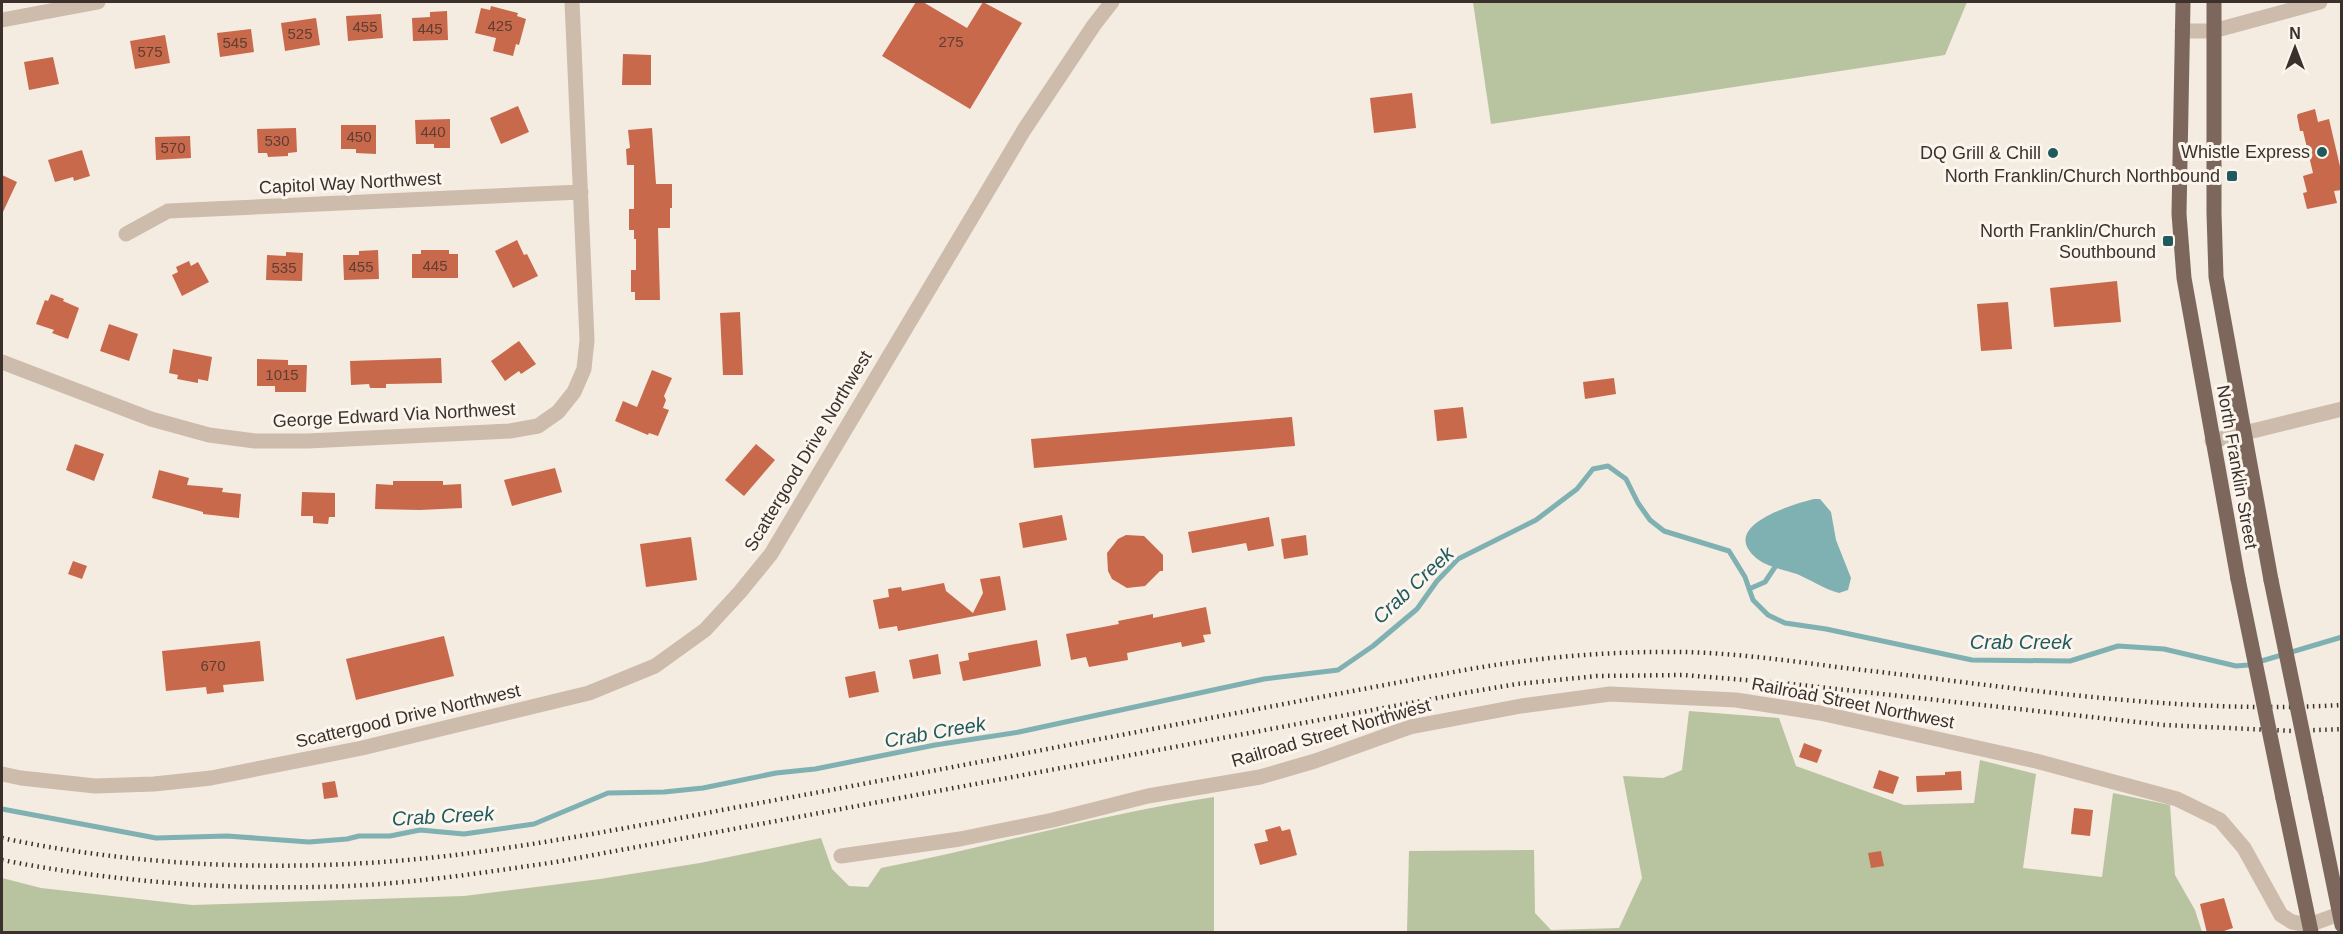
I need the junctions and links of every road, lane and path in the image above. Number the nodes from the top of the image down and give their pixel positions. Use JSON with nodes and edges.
{"nodes":[{"id":1,"x":98,"y":2,"type":"edge"},
{"id":2,"x":572,"y":2,"type":"edge"},
{"id":3,"x":1112,"y":2,"type":"edge"},
{"id":4,"x":2183,"y":2,"type":"edge"},
{"id":5,"x":2214,"y":2,"type":"edge"},
{"id":6,"x":2320,"y":2,"type":"edge"},
{"id":7,"x":2,"y":20,"type":"edge"},
{"id":8,"x":2182,"y":31,"type":"junction"},
{"id":9,"x":2213,"y":31,"type":"junction"},
{"id":10,"x":581,"y":192,"type":"junction"},
{"id":11,"x":126,"y":234,"type":"dead end"},
{"id":12,"x":2,"y":362,"type":"edge"},
{"id":13,"x":2342,"y":409,"type":"edge"},
{"id":14,"x":2244,"y":434,"type":"junction"},
{"id":15,"x":2212,"y":441,"type":"junction"},
{"id":16,"x":2,"y":774,"type":"edge"},
{"id":17,"x":841,"y":856,"type":"dead end"},
{"id":18,"x":2341,"y":917,"type":"edge"},
{"id":19,"x":2310,"y":929,"type":"edge"}],
"edges":[{"from":1,"to":7,"type":"street"},
{"from":2,"to":10,"type":"street","name":"George Edward Via Northwest"},
{"from":3,"to":16,"type":"street","name":"Scattergood Drive Northwest"},
{"from":4,"to":8,"type":"main road","name":"North Franklin Street"},
{"from":5,"to":9,"type":"main road","name":"North Franklin Street"},
{"from":6,"to":9,"type":"street"},
{"from":8,"to":9,"type":"street"},
{"from":8,"to":15,"type":"main road","name":"North Franklin Street"},
{"from":9,"to":14,"type":"main road","name":"North Franklin Street"},
{"from":10,"to":11,"type":"street","name":"Capitol Way Northwest"},
{"from":10,"to":12,"type":"street","name":"George Edward Via Northwest"},
{"from":13,"to":14,"type":"street"},
{"from":14,"to":15,"type":"street"},
{"from":14,"to":18,"type":"main road","name":"North Franklin Street","bridge":true},
{"from":15,"to":19,"type":"main road","name":"North Franklin Street","bridge":true},
{"from":17,"to":19,"type":"street","name":"Railroad Street Northwest"},
{"from":18,"to":19,"type":"street"}]}
